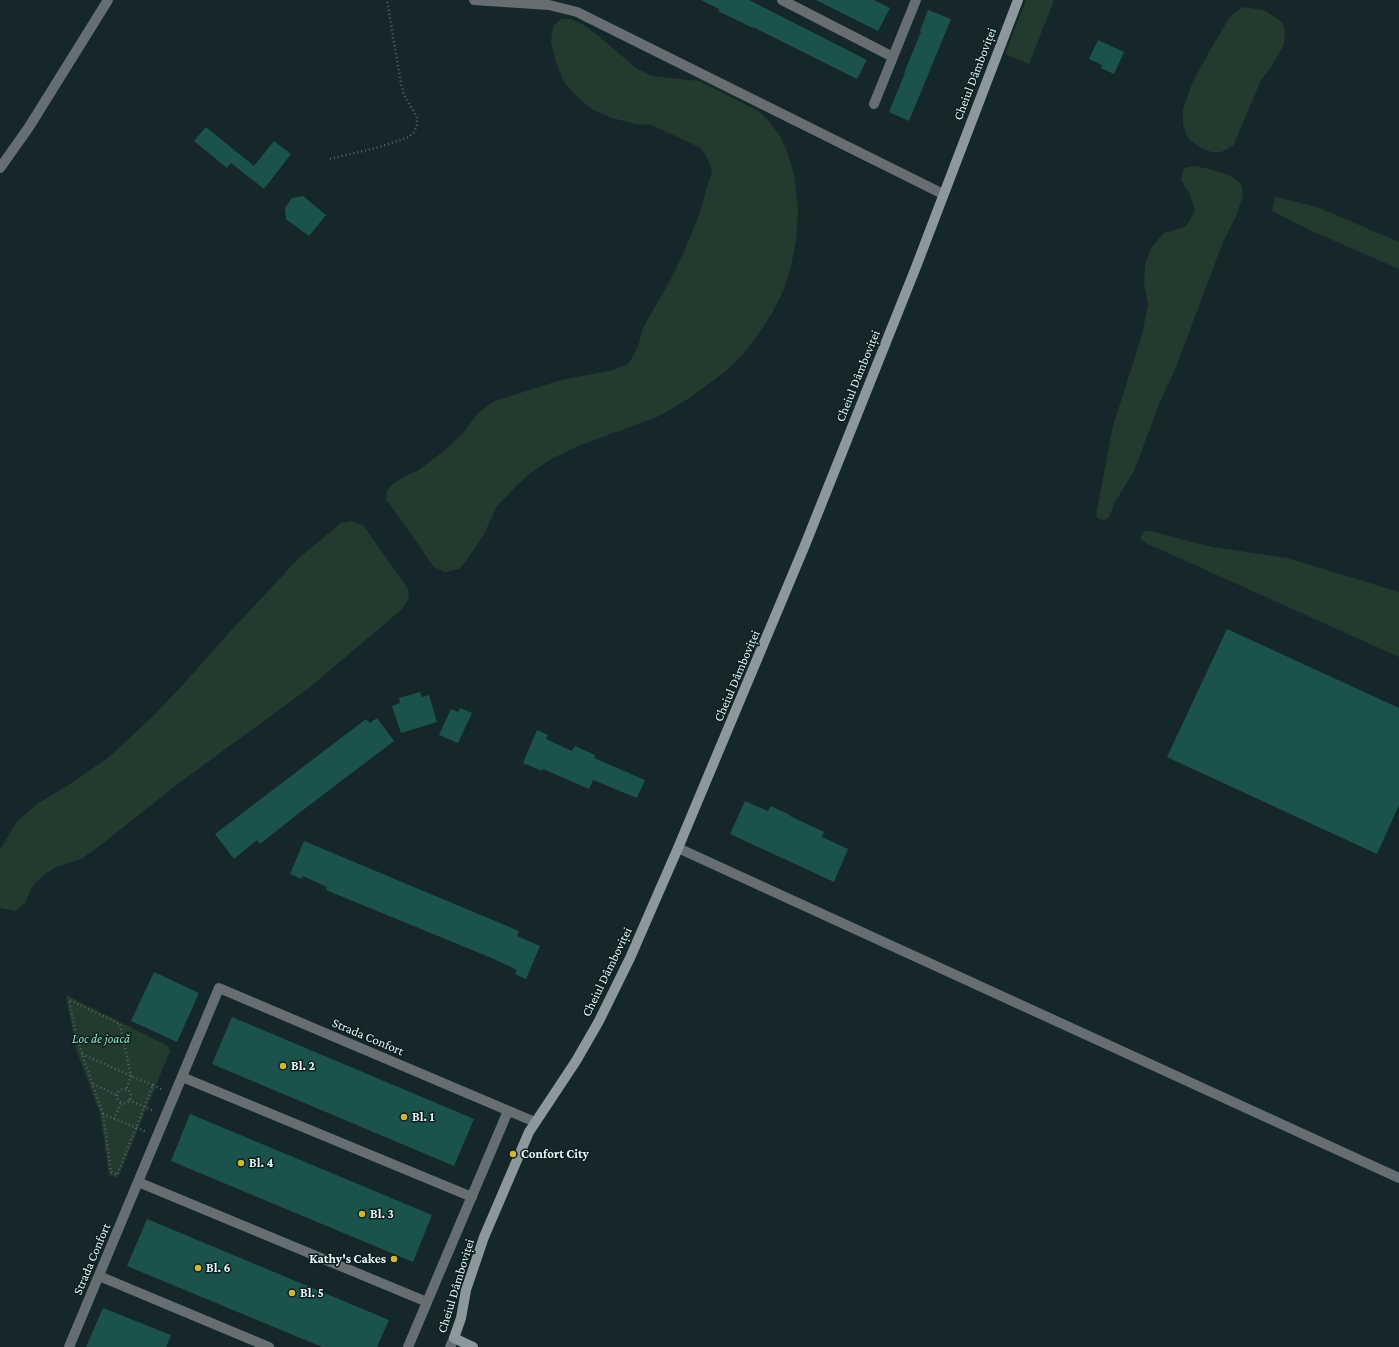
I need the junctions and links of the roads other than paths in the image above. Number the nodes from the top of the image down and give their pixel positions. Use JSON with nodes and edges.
{"nodes":[{"id":1,"x":108,"y":0,"type":"edge"},
{"id":2,"x":474,"y":0,"type":"edge"},
{"id":3,"x":782,"y":0,"type":"edge"},
{"id":4,"x":916,"y":0,"type":"edge"},
{"id":5,"x":1018,"y":0,"type":"edge"},
{"id":6,"x":893,"y":57,"type":"junction"},
{"id":7,"x":874,"y":104,"type":"dead end"},
{"id":8,"x":0,"y":168,"type":"edge"},
{"id":9,"x":943,"y":194,"type":"junction"},
{"id":10,"x":678,"y":848,"type":"junction"},
{"id":11,"x":182,"y":1077,"type":"junction"},
{"id":12,"x":508,"y":1111,"type":"junction"},
{"id":13,"x":535,"y":1122,"type":"junction"},
{"id":14,"x":1399,"y":1178,"type":"edge"},
{"id":15,"x":138,"y":1182,"type":"junction"},
{"id":16,"x":472,"y":1197,"type":"junction"},
{"id":17,"x":98,"y":1276,"type":"junction"},
{"id":18,"x":427,"y":1302,"type":"junction"},
{"id":19,"x":452,"y":1343,"type":"edge"},
{"id":20,"x":69,"y":1347,"type":"edge"},
{"id":21,"x":269,"y":1347,"type":"edge"},
{"id":22,"x":408,"y":1347,"type":"edge"},
{"id":23,"x":473,"y":1347,"type":"edge"}],
"edges":[{"from":1,"to":8,"type":"street"},
{"from":2,"to":9,"type":"street"},
{"from":3,"to":6,"type":"street"},
{"from":4,"to":6,"type":"street"},
{"from":5,"to":9,"type":"street","name":"Cheiul Dâmboviței"},
{"from":6,"to":7,"type":"street"},
{"from":9,"to":10,"type":"street","name":"Cheiul Dâmboviței"},
{"from":10,"to":13,"type":"street","name":"Cheiul Dâmboviței"},
{"from":10,"to":14,"type":"street"},
{"from":11,"to":12,"type":"street","name":"Strada Confort"},
{"from":11,"to":15,"type":"street","name":"Strada Confort"},
{"from":11,"to":16,"type":"street"},
{"from":12,"to":13,"type":"street"},
{"from":12,"to":16,"type":"street"},
{"from":13,"to":19,"type":"street","name":"Cheiul Dâmboviței"},
{"from":15,"to":17,"type":"street","name":"Strada Confort"},
{"from":15,"to":18,"type":"street"},
{"from":16,"to":18,"type":"street"},
{"from":17,"to":20,"type":"street","name":"Strada Confort"},
{"from":17,"to":21,"type":"street"},
{"from":18,"to":22,"type":"street"},
{"from":19,"to":23,"type":"street"}]}
